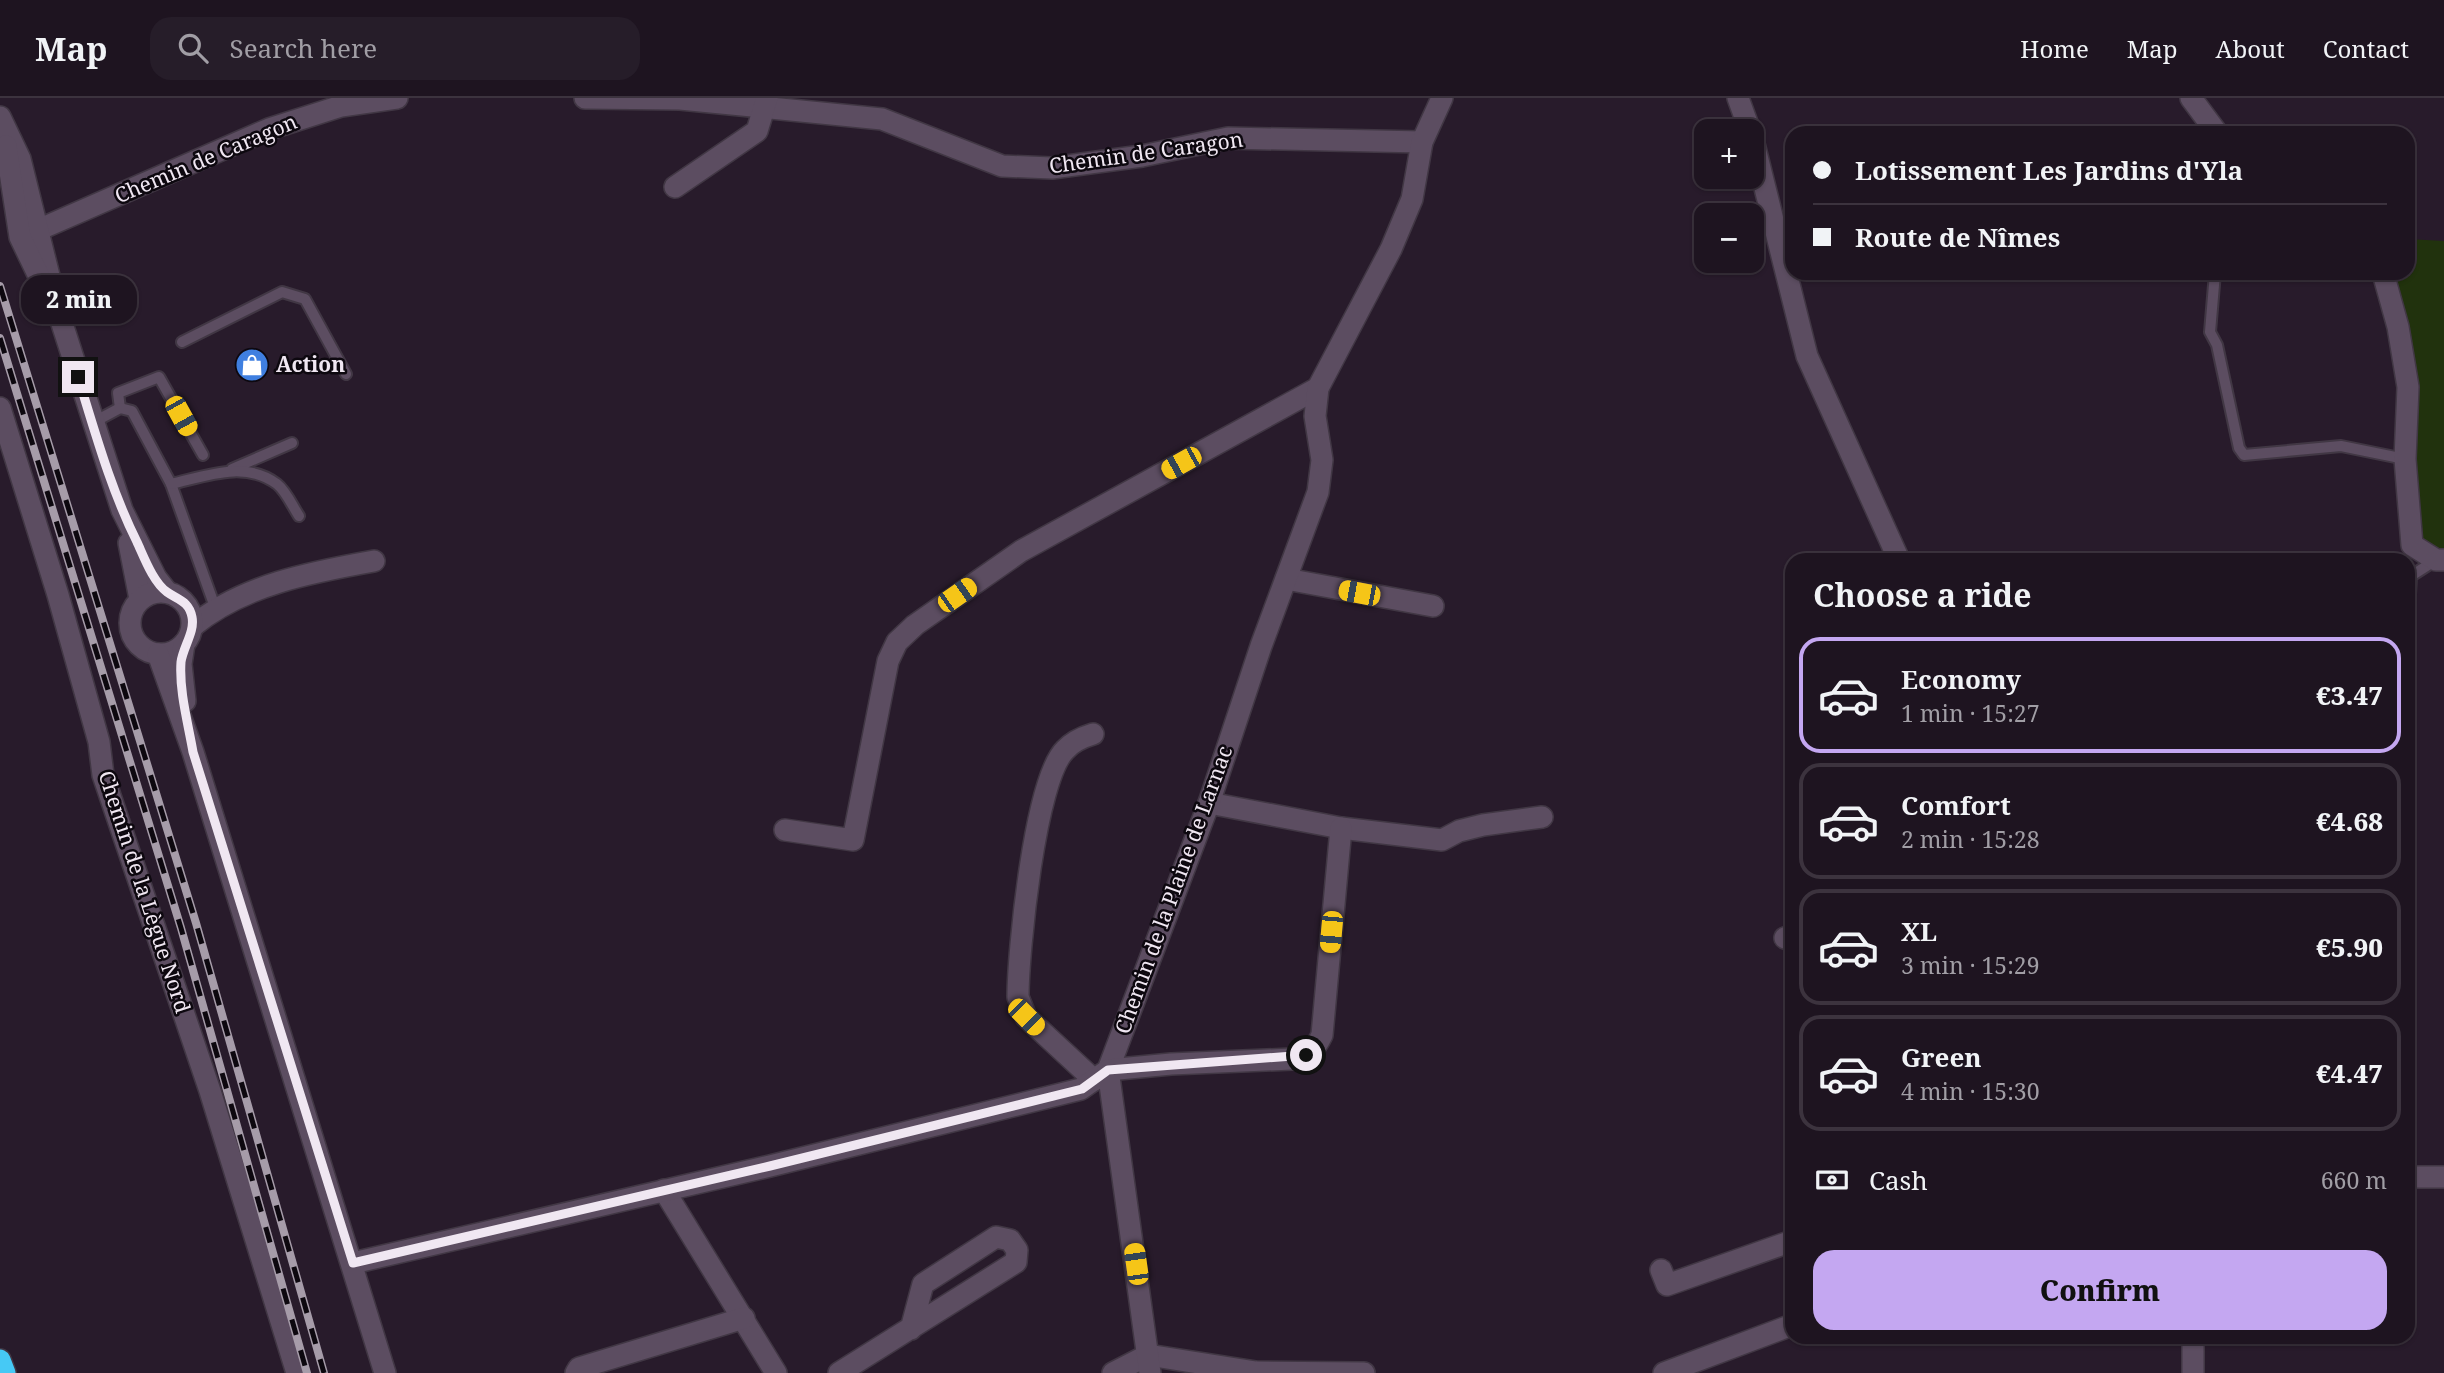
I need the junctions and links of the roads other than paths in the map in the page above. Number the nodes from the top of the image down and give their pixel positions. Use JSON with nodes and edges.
{"nodes":[{"id":1,"x":397,"y":98,"type":"edge"},
{"id":2,"x":585,"y":98,"type":"edge"},
{"id":3,"x":1442,"y":98,"type":"edge"},
{"id":4,"x":1738,"y":98,"type":"edge"},
{"id":5,"x":2191,"y":98,"type":"edge"},
{"id":6,"x":766,"y":103,"type":"edge"},
{"id":7,"x":1746,"y":119,"type":"edge"},
{"id":8,"x":2,"y":123,"type":"edge"},
{"id":9,"x":2212,"y":126,"type":"edge"},
{"id":10,"x":1422,"y":142,"type":"junction"},
{"id":11,"x":1764,"y":186,"type":"edge"},
{"id":12,"x":675,"y":187,"type":"dead end"},
{"id":13,"x":29,"y":234,"type":"junction"},
{"id":14,"x":1785,"y":269,"type":"edge"},
{"id":15,"x":1788,"y":280,"type":"edge"},
{"id":16,"x":2214,"y":280,"type":"edge"},
{"id":17,"x":2385,"y":280,"type":"edge"},
{"id":18,"x":182,"y":342,"type":"dead end"},
{"id":19,"x":346,"y":374,"type":"dead end"},
{"id":20,"x":1318,"y":388,"type":"junction"},
{"id":21,"x":0,"y":408,"type":"edge"},
{"id":22,"x":120,"y":408,"type":"junction"},
{"id":23,"x":92,"y":423,"type":"junction"},
{"id":24,"x":292,"y":443,"type":"dead end"},
{"id":25,"x":203,"y":455,"type":"dead end"},
{"id":26,"x":2405,"y":459,"type":"junction"},
{"id":27,"x":230,"y":470,"type":"junction"},
{"id":28,"x":171,"y":484,"type":"junction"},
{"id":29,"x":122,"y":510,"type":"junction"},
{"id":30,"x":299,"y":516,"type":"dead end"},
{"id":31,"x":1896,"y":553,"type":"edge"},
{"id":32,"x":2440,"y":560,"type":"edge"},
{"id":33,"x":374,"y":561,"type":"dead end"},
{"id":34,"x":2415,"y":573,"type":"edge"},
{"id":35,"x":1286,"y":579,"type":"junction"},
{"id":36,"x":167,"y":592,"type":"junction"},
{"id":37,"x":140,"y":600,"type":"junction"},
{"id":38,"x":1433,"y":606,"type":"dead end"},
{"id":39,"x":215,"y":607,"type":"junction"},
{"id":40,"x":189,"y":626,"type":"junction"},
{"id":41,"x":158,"y":654,"type":"junction"},
{"id":42,"x":1093,"y":734,"type":"dead end"},
{"id":43,"x":193,"y":752,"type":"junction"},
{"id":44,"x":1209,"y":803,"type":"junction"},
{"id":45,"x":1542,"y":817,"type":"dead end"},
{"id":46,"x":1341,"y":828,"type":"junction"},
{"id":47,"x":785,"y":830,"type":"dead end"},
{"id":48,"x":1101,"y":1075,"type":"junction"},
{"id":49,"x":2415,"y":1177,"type":"edge"},
{"id":50,"x":2444,"y":1177,"type":"edge"},
{"id":51,"x":664,"y":1190,"type":"junction"},
{"id":52,"x":1785,"y":1243,"type":"edge"},
{"id":53,"x":353,"y":1263,"type":"junction"},
{"id":54,"x":1661,"y":1270,"type":"dead end"},
{"id":55,"x":744,"y":1318,"type":"junction"},
{"id":56,"x":1785,"y":1328,"type":"edge"},
{"id":57,"x":911,"y":1329,"type":"junction"},
{"id":58,"x":2193,"y":1344,"type":"edge"},
{"id":59,"x":0,"y":1360,"type":"edge"},
{"id":60,"x":1149,"y":1364,"type":"edge"},
{"id":61,"x":5,"y":1373,"type":"edge"},
{"id":62,"x":297,"y":1373,"type":"edge"},
{"id":63,"x":385,"y":1373,"type":"edge"},
{"id":64,"x":576,"y":1373,"type":"edge"},
{"id":65,"x":776,"y":1373,"type":"edge"},
{"id":66,"x":839,"y":1373,"type":"edge"},
{"id":67,"x":1113,"y":1373,"type":"edge"},
{"id":68,"x":1364,"y":1373,"type":"edge"},
{"id":69,"x":1664,"y":1373,"type":"edge"},
{"id":70,"x":2193,"y":1373,"type":"edge"}],
"edges":[{"from":1,"to":13,"type":"street","name":"Chemin de Caragon"},
{"from":2,"to":6,"type":"street","name":"Chemin de Caragon"},
{"from":3,"to":10,"type":"street","name":"Chemin de la Plaine de Larnac"},
{"from":4,"to":7,"type":"street"},
{"from":5,"to":9,"type":"street"},
{"from":6,"to":10,"type":"street","name":"Chemin de Caragon"},
{"from":6,"to":12,"type":"street"},
{"from":8,"to":13,"type":"street"},
{"from":10,"to":20,"type":"street","name":"Chemin de la Plaine de Larnac"},
{"from":11,"to":14,"type":"street"},
{"from":13,"to":23,"type":"street"},
{"from":15,"to":31,"type":"street"},
{"from":16,"to":26,"type":"lane"},
{"from":17,"to":26,"type":"street"},
{"from":18,"to":19,"type":"lane"},
{"from":20,"to":35,"type":"street","name":"Chemin de la Plaine de Larnac"},
{"from":20,"to":47,"type":"street"},
{"from":21,"to":62,"type":"street","name":"Chemin de la Lègue Nord"},
{"from":22,"to":23,"type":"lane"},
{"from":22,"to":25,"type":"lane"},
{"from":22,"to":28,"type":"lane"},
{"from":23,"to":29,"type":"street"},
{"from":24,"to":27,"type":"lane"},
{"from":26,"to":32,"type":"street"},
{"from":27,"to":28,"type":"lane"},
{"from":27,"to":30,"type":"lane"},
{"from":28,"to":39,"type":"lane"},
{"from":29,"to":36,"type":"street"},
{"from":29,"to":37,"type":"street"},
{"from":32,"to":34,"type":"lane"},
{"from":33,"to":39,"type":"street"},
{"from":35,"to":38,"type":"street"},
{"from":35,"to":44,"type":"street","name":"Chemin de la Plaine de Larnac"},
{"from":36,"to":37,"type":"street"},
{"from":36,"to":40,"type":"street"},
{"from":37,"to":41,"type":"street"},
{"from":39,"to":40,"type":"street"},
{"from":40,"to":41,"type":"street"},
{"from":40,"to":43,"type":"street"},
{"from":41,"to":43,"type":"street"},
{"from":42,"to":48,"type":"street"},
{"from":43,"to":53,"type":"street"},
{"from":44,"to":46,"type":"street"},
{"from":44,"to":48,"type":"street","name":"Chemin de la Plaine de Larnac"},
{"from":45,"to":46,"type":"street"},
{"from":46,"to":48,"type":"street"},
{"from":48,"to":51,"type":"street"},
{"from":48,"to":60,"type":"street"},
{"from":49,"to":50,"type":"street"},
{"from":51,"to":53,"type":"street"},
{"from":51,"to":55,"type":"street"},
{"from":52,"to":54,"type":"street"},
{"from":53,"to":63,"type":"street"},
{"from":55,"to":64,"type":"street"},
{"from":55,"to":65,"type":"street"},
{"from":56,"to":69,"type":"street"},
{"from":57,"to":57,"type":"street"},
{"from":57,"to":66,"type":"street"},
{"from":58,"to":70,"type":"street"},
{"from":59,"to":61,"type":"highway"},
{"from":60,"to":67,"type":"street"},
{"from":60,"to":68,"type":"street"}]}
